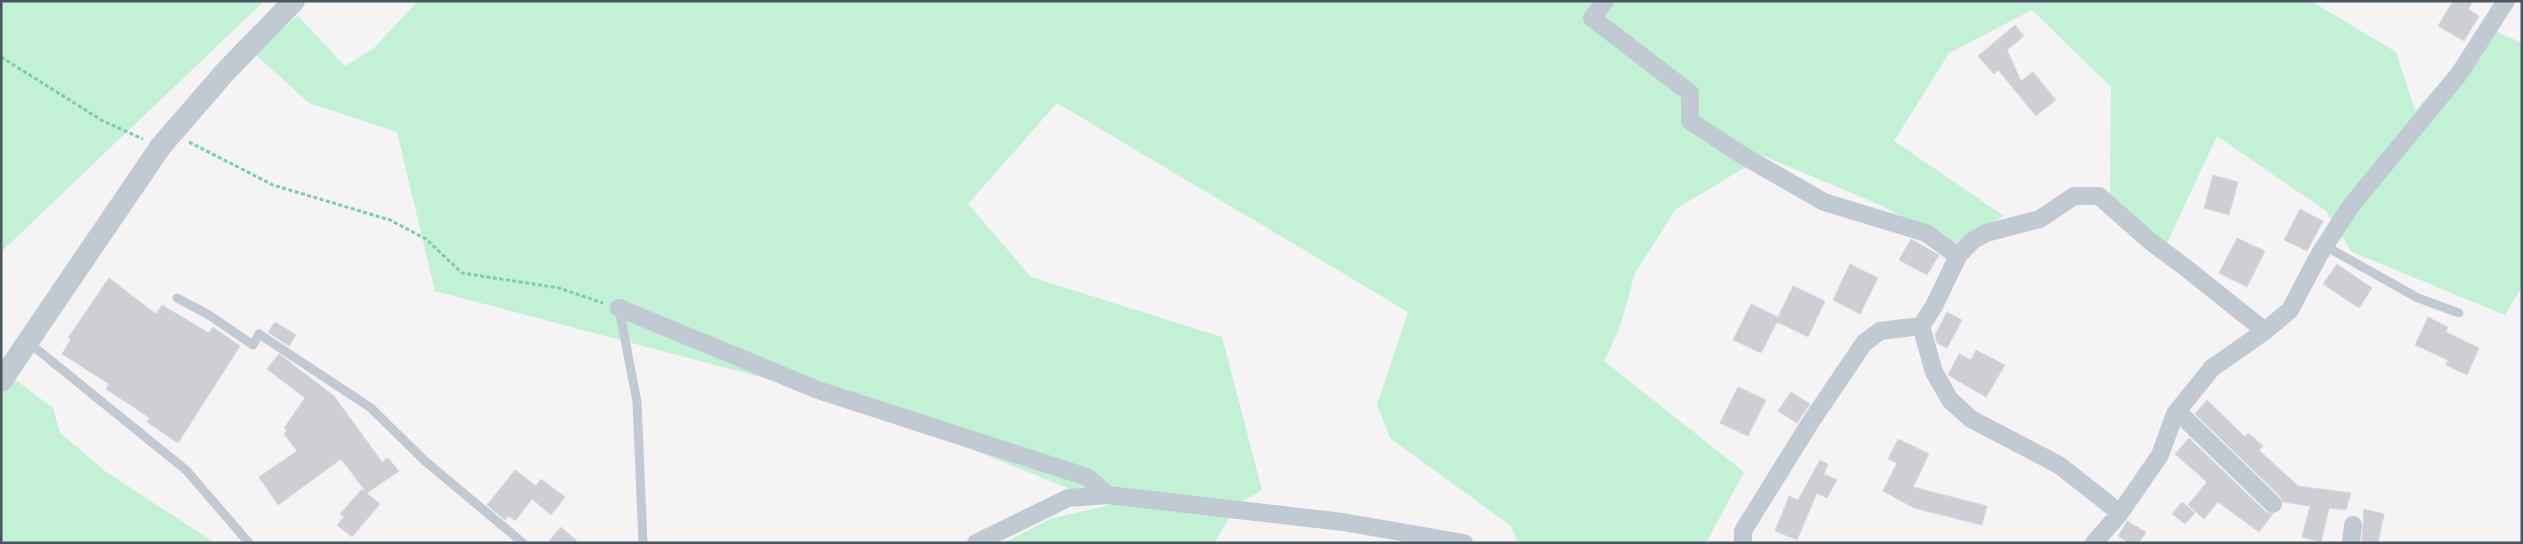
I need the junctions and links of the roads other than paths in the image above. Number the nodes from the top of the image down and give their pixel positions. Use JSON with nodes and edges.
{"nodes":[{"id":1,"x":294,"y":1,"type":"edge"},
{"id":2,"x":1605,"y":1,"type":"edge"},
{"id":3,"x":2506,"y":1,"type":"edge"},
{"id":4,"x":2325,"y":246,"type":"junction"},
{"id":5,"x":1958,"y":256,"type":"junction"},
{"id":6,"x":177,"y":298,"type":"dead end"},
{"id":7,"x":619,"y":308,"type":"joint"},
{"id":8,"x":2459,"y":313,"type":"dead end"},
{"id":9,"x":1921,"y":326,"type":"junction"},
{"id":10,"x":2266,"y":332,"type":"junction"},
{"id":11,"x":28,"y":342,"type":"junction"},
{"id":12,"x":1,"y":381,"type":"edge"},
{"id":13,"x":2177,"y":411,"type":"junction"},
{"id":14,"x":1108,"y":496,"type":"junction"},
{"id":15,"x":2274,"y":504,"type":"dead end"},
{"id":16,"x":2120,"y":513,"type":"junction"},
{"id":17,"x":2353,"y":525,"type":"dead end"},
{"id":18,"x":249,"y":543,"type":"edge"},
{"id":19,"x":523,"y":543,"type":"edge"},
{"id":20,"x":643,"y":543,"type":"edge"},
{"id":21,"x":976,"y":543,"type":"edge"},
{"id":22,"x":1464,"y":543,"type":"edge"},
{"id":23,"x":1742,"y":543,"type":"edge"},
{"id":24,"x":2094,"y":543,"type":"edge"},
{"id":25,"x":2351,"y":543,"type":"edge"}],
"edges":[{"from":1,"to":11,"type":"street"},
{"from":2,"to":5,"type":"street"},
{"from":3,"to":4,"type":"street"},
{"from":4,"to":8,"type":"lane"},
{"from":4,"to":10,"type":"street"},
{"from":5,"to":9,"type":"street"},
{"from":5,"to":10,"type":"street"},
{"from":6,"to":19,"type":"lane"},
{"from":7,"to":14,"type":"street"},
{"from":7,"to":20,"type":"lane"},
{"from":9,"to":16,"type":"street"},
{"from":9,"to":23,"type":"street"},
{"from":10,"to":13,"type":"street"},
{"from":11,"to":12,"type":"street"},
{"from":11,"to":18,"type":"lane"},
{"from":13,"to":15,"type":"street"},
{"from":13,"to":16,"type":"street"},
{"from":14,"to":21,"type":"street"},
{"from":14,"to":22,"type":"street"},
{"from":16,"to":24,"type":"street"},
{"from":17,"to":25,"type":"street"}]}
